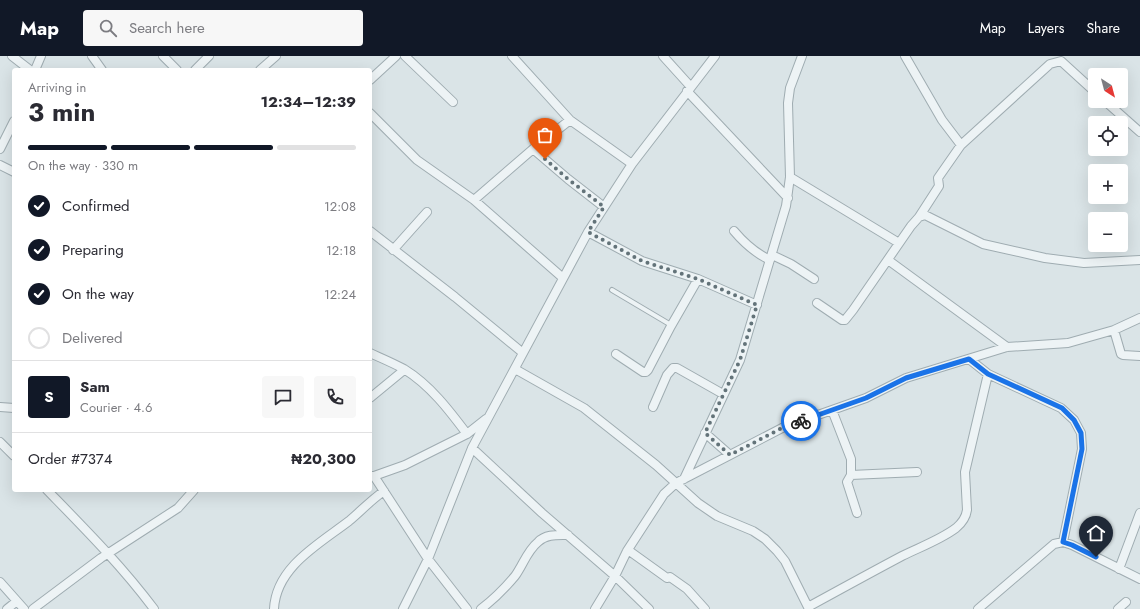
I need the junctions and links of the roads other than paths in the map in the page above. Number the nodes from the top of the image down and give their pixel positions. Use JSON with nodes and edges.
{"nodes":[{"id":1,"x":12,"y":56,"type":"edge"},
{"id":2,"x":41,"y":56,"type":"edge"},
{"id":3,"x":92,"y":56,"type":"edge"},
{"id":4,"x":163,"y":56,"type":"edge"},
{"id":5,"x":209,"y":56,"type":"edge"},
{"id":6,"x":276,"y":56,"type":"edge"},
{"id":7,"x":396,"y":56,"type":"edge"},
{"id":8,"x":405,"y":56,"type":"edge"},
{"id":9,"x":512,"y":56,"type":"edge"},
{"id":10,"x":663,"y":56,"type":"edge"},
{"id":11,"x":715,"y":56,"type":"edge"},
{"id":12,"x":802,"y":56,"type":"edge"},
{"id":13,"x":905,"y":56,"type":"edge"},
{"id":14,"x":1059,"y":59,"type":"edge"},
{"id":15,"x":27,"y":68,"type":"edge"},
{"id":16,"x":35,"y":68,"type":"edge"},
{"id":17,"x":101,"y":68,"type":"edge"},
{"id":18,"x":175,"y":68,"type":"edge"},
{"id":19,"x":197,"y":68,"type":"edge"},
{"id":20,"x":262,"y":68,"type":"edge"},
{"id":21,"x":372,"y":78,"type":"edge"},
{"id":22,"x":1088,"y":86,"type":"edge"},
{"id":23,"x":689,"y":89,"type":"junction"},
{"id":24,"x":454,"y":102,"type":"dead end"},
{"id":25,"x":1113,"y":108,"type":"edge"},
{"id":26,"x":372,"y":115,"type":"edge"},
{"id":27,"x":570,"y":120,"type":"junction"},
{"id":28,"x":12,"y":125,"type":"edge"},
{"id":29,"x":1140,"y":132,"type":"edge"},
{"id":30,"x":961,"y":145,"type":"junction"},
{"id":31,"x":533,"y":148,"type":"junction"},
{"id":32,"x":0,"y":149,"type":"edge"},
{"id":33,"x":632,"y":164,"type":"junction"},
{"id":34,"x":0,"y":165,"type":"edge"},
{"id":35,"x":12,"y":171,"type":"edge"},
{"id":36,"x":790,"y":177,"type":"junction"},
{"id":37,"x":788,"y":198,"type":"junction"},
{"id":38,"x":474,"y":200,"type":"junction"},
{"id":39,"x":604,"y":207,"type":"junction"},
{"id":40,"x":427,"y":212,"type":"dead end"},
{"id":41,"x":919,"y":217,"type":"junction"},
{"id":42,"x":734,"y":231,"type":"dead end"},
{"id":43,"x":588,"y":232,"type":"junction"},
{"id":44,"x":372,"y":233,"type":"edge"},
{"id":45,"x":899,"y":243,"type":"junction"},
{"id":46,"x":393,"y":250,"type":"junction"},
{"id":47,"x":771,"y":258,"type":"junction"},
{"id":48,"x":888,"y":260,"type":"junction"},
{"id":49,"x":1140,"y":260,"type":"edge"},
{"id":50,"x":564,"y":278,"type":"junction"},
{"id":51,"x":698,"y":279,"type":"junction"},
{"id":52,"x":814,"y":279,"type":"dead end"},
{"id":53,"x":612,"y":290,"type":"dead end"},
{"id":54,"x":817,"y":303,"type":"dead end"},
{"id":55,"x":757,"y":305,"type":"junction"},
{"id":56,"x":1140,"y":318,"type":"edge"},
{"id":57,"x":671,"y":326,"type":"junction"},
{"id":58,"x":1114,"y":330,"type":"junction"},
{"id":59,"x":1007,"y":347,"type":"junction"},
{"id":60,"x":523,"y":353,"type":"junction"},
{"id":61,"x":372,"y":354,"type":"edge"},
{"id":62,"x":616,"y":354,"type":"dead end"},
{"id":63,"x":1140,"y":356,"type":"edge"},
{"id":64,"x":969,"y":359,"type":"junction"},
{"id":65,"x":515,"y":369,"type":"junction"},
{"id":66,"x":404,"y":370,"type":"junction"},
{"id":67,"x":988,"y":374,"type":"junction"},
{"id":68,"x":723,"y":394,"type":"junction"},
{"id":69,"x":372,"y":396,"type":"edge"},
{"id":70,"x":0,"y":407,"type":"edge"},
{"id":71,"x":653,"y":407,"type":"dead end"},
{"id":72,"x":12,"y":408,"type":"edge"},
{"id":73,"x":832,"y":410,"type":"junction"},
{"id":74,"x":489,"y":416,"type":"junction"},
{"id":75,"x":705,"y":433,"type":"junction"},
{"id":76,"x":467,"y":434,"type":"junction"},
{"id":77,"x":0,"y":442,"type":"edge"},
{"id":78,"x":472,"y":448,"type":"junction"},
{"id":79,"x":12,"y":454,"type":"edge"},
{"id":80,"x":730,"y":455,"type":"junction"},
{"id":81,"x":917,"y":472,"type":"dead end"},
{"id":82,"x":851,"y":475,"type":"junction"},
{"id":83,"x":372,"y":476,"type":"edge"},
{"id":84,"x":684,"y":479,"type":"junction"},
{"id":85,"x":676,"y":483,"type":"junction"},
{"id":86,"x":384,"y":491,"type":"junction"},
{"id":87,"x":49,"y":492,"type":"edge"},
{"id":88,"x":192,"y":492,"type":"edge"},
{"id":89,"x":1140,"y":513,"type":"edge"},
{"id":90,"x":856,"y":514,"type":"dead end"},
{"id":91,"x":568,"y":535,"type":"junction"},
{"id":92,"x":1063,"y":542,"type":"junction"},
{"id":93,"x":627,"y":551,"type":"junction"},
{"id":94,"x":109,"y":553,"type":"junction"},
{"id":95,"x":428,"y":558,"type":"junction"},
{"id":96,"x":1119,"y":569,"type":"junction"},
{"id":97,"x":615,"y":576,"type":"junction"},
{"id":98,"x":1140,"y":579,"type":"edge"},
{"id":99,"x":0,"y":582,"type":"edge"},
{"id":100,"x":17,"y":601,"type":"junction"},
{"id":101,"x":1126,"y":602,"type":"dead end"},
{"id":102,"x":980,"y":607,"type":"edge"},
{"id":103,"x":808,"y":608,"type":"edge"},
{"id":104,"x":7,"y":609,"type":"edge"},
{"id":105,"x":24,"y":609,"type":"edge"},
{"id":106,"x":33,"y":609,"type":"edge"},
{"id":107,"x":154,"y":609,"type":"edge"},
{"id":108,"x":274,"y":609,"type":"edge"},
{"id":109,"x":402,"y":609,"type":"edge"},
{"id":110,"x":467,"y":609,"type":"edge"},
{"id":111,"x":481,"y":609,"type":"edge"},
{"id":112,"x":595,"y":609,"type":"edge"},
{"id":113,"x":649,"y":609,"type":"edge"},
{"id":114,"x":705,"y":609,"type":"edge"},
{"id":115,"x":990,"y":609,"type":"edge"},
{"id":116,"x":1118,"y":609,"type":"edge"}],
"edges":[{"from":1,"to":15,"type":"street"},
{"from":2,"to":16,"type":"street"},
{"from":3,"to":17,"type":"street"},
{"from":4,"to":18,"type":"street"},
{"from":5,"to":19,"type":"street"},
{"from":6,"to":20,"type":"street"},
{"from":7,"to":21,"type":"street"},
{"from":8,"to":24,"type":"street"},
{"from":9,"to":27,"type":"street"},
{"from":10,"to":23,"type":"street"},
{"from":11,"to":23,"type":"street"},
{"from":12,"to":36,"type":"street"},
{"from":13,"to":30,"type":"street"},
{"from":14,"to":22,"type":"street"},
{"from":14,"to":30,"type":"street"},
{"from":23,"to":33,"type":"street"},
{"from":23,"to":37,"type":"street"},
{"from":25,"to":29,"type":"street"},
{"from":26,"to":38,"type":"street"},
{"from":27,"to":31,"type":"street"},
{"from":27,"to":33,"type":"street"},
{"from":28,"to":32,"type":"street"},
{"from":30,"to":41,"type":"street"},
{"from":31,"to":38,"type":"street"},
{"from":31,"to":39,"type":"street"},
{"from":33,"to":39,"type":"street"},
{"from":34,"to":35,"type":"street"},
{"from":36,"to":37,"type":"street"},
{"from":36,"to":45,"type":"street"},
{"from":37,"to":47,"type":"street"},
{"from":38,"to":50,"type":"street"},
{"from":39,"to":43,"type":"street"},
{"from":40,"to":46,"type":"street"},
{"from":41,"to":45,"type":"street"},
{"from":41,"to":49,"type":"street"},
{"from":42,"to":47,"type":"street"},
{"from":43,"to":50,"type":"street"},
{"from":43,"to":51,"type":"street"},
{"from":44,"to":46,"type":"street"},
{"from":45,"to":48,"type":"street"},
{"from":46,"to":60,"type":"street"},
{"from":47,"to":52,"type":"street"},
{"from":47,"to":55,"type":"street"},
{"from":48,"to":54,"type":"street"},
{"from":48,"to":59,"type":"street"},
{"from":50,"to":60,"type":"street"},
{"from":51,"to":55,"type":"street"},
{"from":51,"to":57,"type":"street"},
{"from":53,"to":57,"type":"lane"},
{"from":55,"to":68,"type":"street"},
{"from":56,"to":58,"type":"street"},
{"from":57,"to":62,"type":"street"},
{"from":58,"to":59,"type":"street"},
{"from":58,"to":63,"type":"street"},
{"from":59,"to":64,"type":"street"},
{"from":60,"to":65,"type":"street"},
{"from":61,"to":66,"type":"street"},
{"from":64,"to":67,"type":"street"},
{"from":64,"to":73,"type":"street"},
{"from":65,"to":74,"type":"street"},
{"from":65,"to":85,"type":"street"},
{"from":66,"to":69,"type":"street"},
{"from":66,"to":76,"type":"street"},
{"from":67,"to":92,"type":"street"},
{"from":67,"to":103,"type":"street"},
{"from":68,"to":71,"type":"street"},
{"from":68,"to":75,"type":"street"},
{"from":70,"to":72,"type":"street"},
{"from":73,"to":80,"type":"street"},
{"from":73,"to":82,"type":"street"},
{"from":74,"to":76,"type":"street"},
{"from":74,"to":78,"type":"street"},
{"from":75,"to":80,"type":"street"},
{"from":75,"to":84,"type":"street"},
{"from":76,"to":83,"type":"street"},
{"from":77,"to":79,"type":"street"},
{"from":78,"to":91,"type":"street"},
{"from":78,"to":95,"type":"street"},
{"from":80,"to":84,"type":"street"},
{"from":81,"to":82,"type":"street"},
{"from":82,"to":90,"type":"street"},
{"from":83,"to":86,"type":"street"},
{"from":84,"to":85,"type":"street"},
{"from":85,"to":93,"type":"street"},
{"from":85,"to":103,"type":"street"},
{"from":86,"to":95,"type":"street"},
{"from":86,"to":108,"type":"street"},
{"from":87,"to":94,"type":"street"},
{"from":88,"to":94,"type":"street"},
{"from":89,"to":96,"type":"street"},
{"from":91,"to":97,"type":"street"},
{"from":91,"to":111,"type":"street"},
{"from":92,"to":96,"type":"street"},
{"from":92,"to":102,"type":"street"},
{"from":93,"to":97,"type":"street"},
{"from":93,"to":114,"type":"street"},
{"from":94,"to":106,"type":"street"},
{"from":94,"to":107,"type":"street"},
{"from":95,"to":109,"type":"street"},
{"from":95,"to":110,"type":"street"},
{"from":96,"to":98,"type":"street"},
{"from":97,"to":112,"type":"street"},
{"from":97,"to":113,"type":"street"},
{"from":99,"to":100,"type":"street"},
{"from":100,"to":104,"type":"street"},
{"from":100,"to":105,"type":"street"},
{"from":101,"to":116,"type":"street"},
{"from":102,"to":115,"type":"street"}]}
